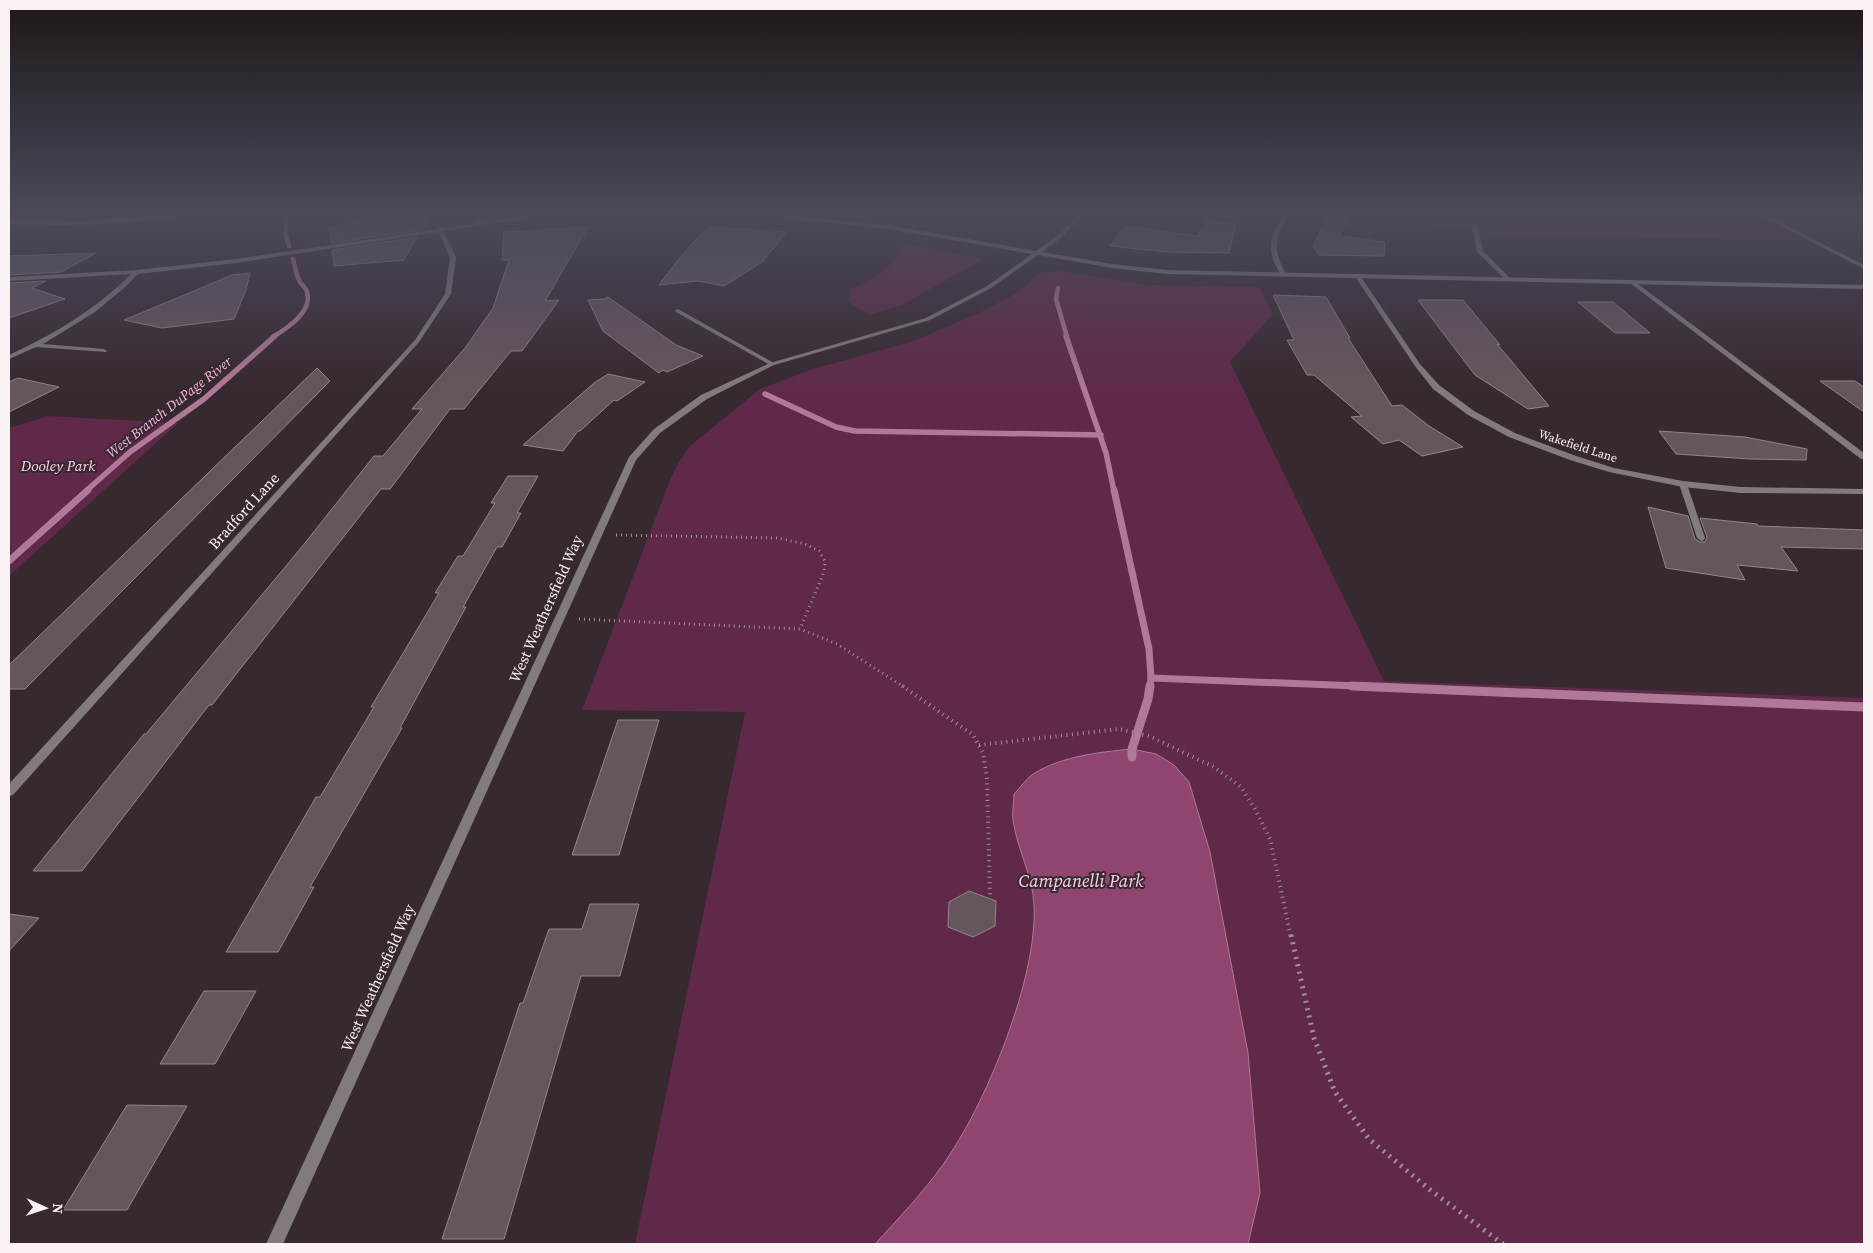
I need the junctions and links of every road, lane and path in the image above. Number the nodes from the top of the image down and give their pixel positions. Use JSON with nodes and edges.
{"nodes":[{"id":1,"x":91,"y":274,"type":"edge"},
{"id":2,"x":134,"y":274,"type":"edge"},
{"id":3,"x":451,"y":274,"type":"edge"},
{"id":4,"x":1008,"y":274,"type":"edge"},
{"id":5,"x":1318,"y":274,"type":"edge"},
{"id":6,"x":1502,"y":274,"type":"edge"},
{"id":7,"x":1357,"y":275,"type":"junction"},
{"id":8,"x":1506,"y":278,"type":"junction"},
{"id":9,"x":9,"y":279,"type":"edge"},
{"id":10,"x":1632,"y":282,"type":"junction"},
{"id":11,"x":1864,"y":287,"type":"edge"},
{"id":12,"x":678,"y":310,"type":"dead end"},
{"id":13,"x":35,"y":345,"type":"junction"},
{"id":14,"x":104,"y":351,"type":"dead end"},
{"id":15,"x":9,"y":357,"type":"edge"},
{"id":16,"x":772,"y":364,"type":"junction"},
{"id":17,"x":1864,"y":457,"type":"edge"},
{"id":18,"x":1683,"y":484,"type":"junction"},
{"id":19,"x":1864,"y":492,"type":"edge"},
{"id":20,"x":615,"y":534,"type":"dead end"},
{"id":21,"x":1701,"y":538,"type":"dead end"},
{"id":22,"x":579,"y":619,"type":"dead end"},
{"id":23,"x":800,"y":629,"type":"junction"},
{"id":24,"x":979,"y":745,"type":"junction"},
{"id":25,"x":9,"y":792,"type":"edge"},
{"id":26,"x":990,"y":895,"type":"dead end"},
{"id":27,"x":274,"y":1244,"type":"edge"},
{"id":28,"x":1503,"y":1244,"type":"edge"}],
"edges":[{"from":1,"to":9,"type":"street"},
{"from":2,"to":13,"type":"street"},
{"from":3,"to":25,"type":"street","name":"Bradford Lane"},
{"from":4,"to":16,"type":"street","name":"West Weathersfield Way"},
{"from":5,"to":7,"type":"street"},
{"from":6,"to":8,"type":"street"},
{"from":7,"to":8,"type":"street"},
{"from":7,"to":18,"type":"street","name":"Wakefield Lane"},
{"from":8,"to":10,"type":"street"},
{"from":10,"to":11,"type":"street"},
{"from":10,"to":17,"type":"street"},
{"from":12,"to":16,"type":"street"},
{"from":13,"to":14,"type":"street"},
{"from":13,"to":15,"type":"street"},
{"from":16,"to":27,"type":"street","name":"West Weathersfield Way"},
{"from":18,"to":19,"type":"street","name":"Wakefield Lane"},
{"from":18,"to":21,"type":"street"},
{"from":20,"to":23,"type":"path"},
{"from":22,"to":23,"type":"path"},
{"from":23,"to":24,"type":"path"},
{"from":24,"to":26,"type":"path"},
{"from":24,"to":28,"type":"path"}]}
